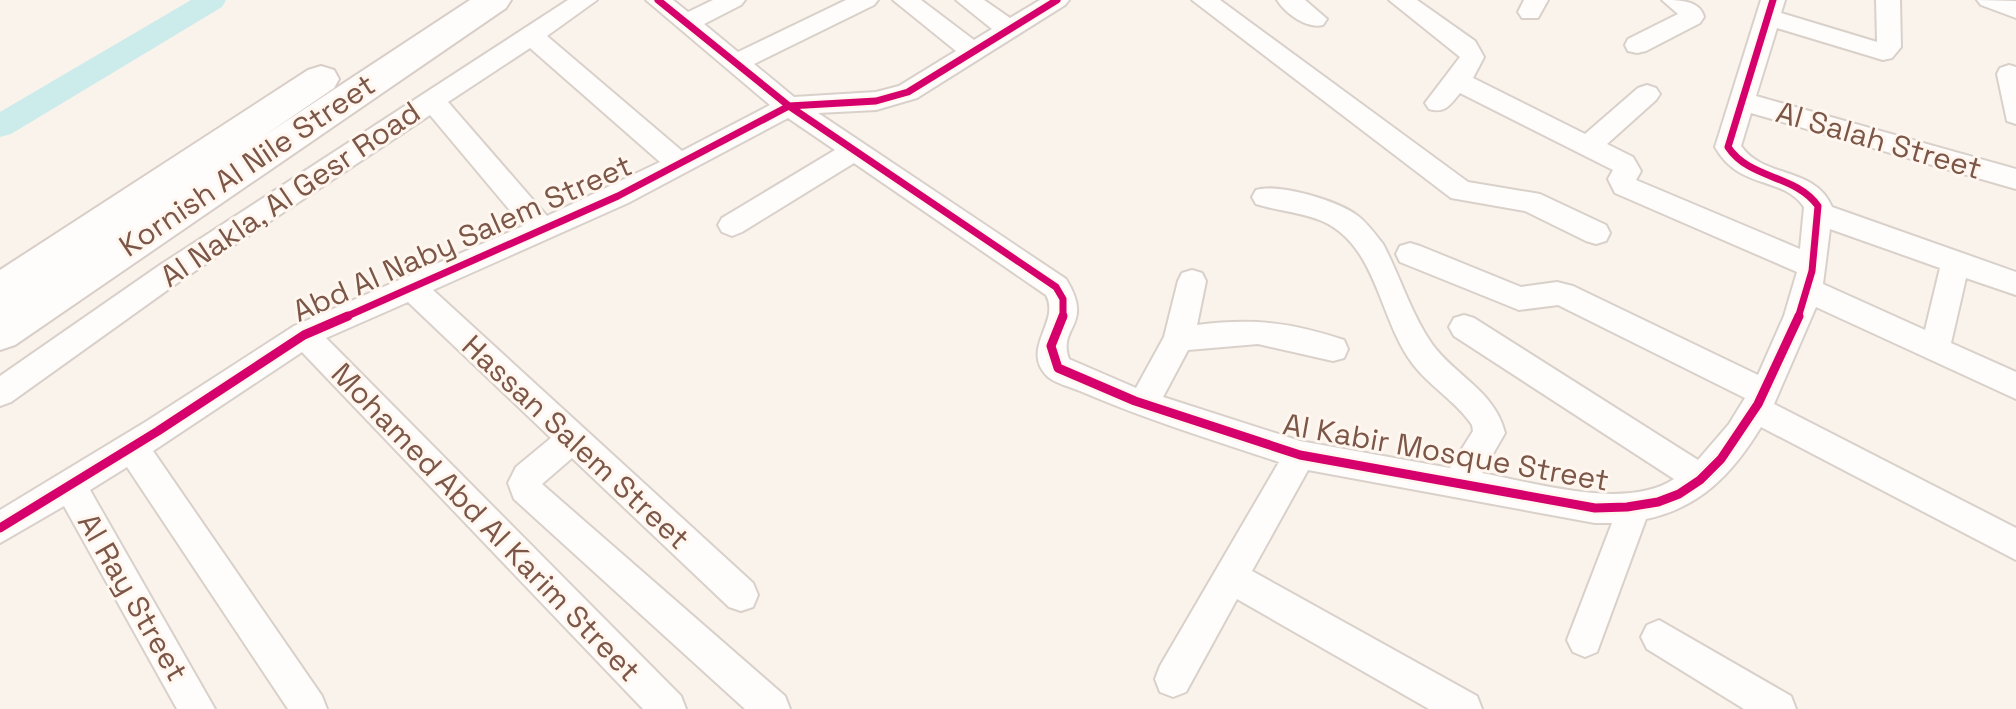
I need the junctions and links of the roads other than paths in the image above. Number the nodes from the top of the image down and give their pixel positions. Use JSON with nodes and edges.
{"nodes":[{"id":1,"x":439,"y":0,"type":"edge"},
{"id":2,"x":494,"y":0,"type":"edge"},
{"id":3,"x":585,"y":0,"type":"edge"},
{"id":4,"x":658,"y":0,"type":"edge"},
{"id":5,"x":733,"y":0,"type":"edge"},
{"id":6,"x":866,"y":0,"type":"edge"},
{"id":7,"x":905,"y":0,"type":"edge"},
{"id":8,"x":968,"y":0,"type":"edge"},
{"id":9,"x":1057,"y":0,"type":"edge"},
{"id":10,"x":1204,"y":0,"type":"edge"},
{"id":11,"x":1289,"y":0,"type":"edge"},
{"id":12,"x":1401,"y":0,"type":"edge"},
{"id":13,"x":1674,"y":0,"type":"edge"},
{"id":14,"x":1888,"y":0,"type":"edge"},
{"id":15,"x":1989,"y":0,"type":"edge"},
{"id":16,"x":1771,"y":9,"type":"edge"},
{"id":17,"x":2016,"y":10,"type":"edge"},
{"id":18,"x":1315,"y":19,"type":"dead end"},
{"id":19,"x":686,"y":23,"type":"junction"},
{"id":20,"x":1009,"y":29,"type":"junction"},
{"id":21,"x":530,"y":35,"type":"junction"},
{"id":22,"x":1637,"y":45,"type":"dead end"},
{"id":23,"x":974,"y":52,"type":"junction"},
{"id":24,"x":735,"y":63,"type":"junction"},
{"id":25,"x":2009,"y":74,"type":"dead end"},
{"id":26,"x":1457,"y":81,"type":"junction"},
{"id":27,"x":1647,"y":94,"type":"dead end"},
{"id":28,"x":431,"y":99,"type":"junction"},
{"id":29,"x":1742,"y":101,"type":"junction"},
{"id":30,"x":1438,"y":103,"type":"dead end"},
{"id":31,"x":789,"y":106,"type":"junction"},
{"id":32,"x":2016,"y":115,"type":"edge"},
{"id":33,"x":1588,"y":146,"type":"junction"},
{"id":34,"x":855,"y":150,"type":"junction"},
{"id":35,"x":680,"y":164,"type":"junction"},
{"id":36,"x":2016,"y":179,"type":"edge"},
{"id":37,"x":1266,"y":197,"type":"dead end"},
{"id":38,"x":1817,"y":213,"type":"junction"},
{"id":39,"x":732,"y":225,"type":"dead end"},
{"id":40,"x":543,"y":230,"type":"junction"},
{"id":41,"x":1596,"y":233,"type":"dead end"},
{"id":42,"x":1410,"y":254,"type":"dead end"},
{"id":43,"x":1955,"y":263,"type":"junction"},
{"id":44,"x":1809,"y":278,"type":"junction"},
{"id":45,"x":1192,"y":281,"type":"dead end"},
{"id":46,"x":2016,"y":284,"type":"edge"},
{"id":47,"x":412,"y":288,"type":"junction"},
{"id":48,"x":0,"y":292,"type":"edge"},
{"id":49,"x":1464,"y":327,"type":"dead end"},
{"id":50,"x":0,"y":332,"type":"edge"},
{"id":51,"x":304,"y":335,"type":"junction"},
{"id":52,"x":1179,"y":338,"type":"junction"},
{"id":53,"x":1333,"y":349,"type":"dead end"},
{"id":54,"x":1935,"y":349,"type":"junction"},
{"id":55,"x":2016,"y":386,"type":"edge"},
{"id":56,"x":0,"y":393,"type":"edge"},
{"id":57,"x":1760,"y":402,"type":"junction"},
{"id":58,"x":1143,"y":404,"type":"junction"},
{"id":59,"x":572,"y":439,"type":"junction"},
{"id":60,"x":132,"y":447,"type":"junction"},
{"id":61,"x":1300,"y":455,"type":"junction"},
{"id":62,"x":1701,"y":479,"type":"junction"},
{"id":63,"x":1458,"y":484,"type":"junction"},
{"id":64,"x":70,"y":486,"type":"junction"},
{"id":65,"x":1634,"y":507,"type":"junction"},
{"id":66,"x":0,"y":528,"type":"edge"},
{"id":67,"x":2016,"y":545,"type":"edge"},
{"id":68,"x":1230,"y":577,"type":"junction"},
{"id":69,"x":741,"y":595,"type":"dead end"},
{"id":70,"x":1659,"y":637,"type":"dead end"},
{"id":71,"x":1585,"y":640,"type":"dead end"},
{"id":72,"x":1173,"y":679,"type":"dead end"},
{"id":73,"x":197,"y":709,"type":"edge"},
{"id":74,"x":309,"y":709,"type":"edge"},
{"id":75,"x":668,"y":709,"type":"edge"},
{"id":76,"x":772,"y":709,"type":"edge"},
{"id":77,"x":1464,"y":709,"type":"edge"},
{"id":78,"x":1778,"y":709,"type":"edge"}],
"edges":[{"from":1,"to":48,"type":"main road","name":"Kornish Al Nile Street"},
{"from":2,"to":50,"type":"main road","name":"Kornish Al Nile Street"},
{"from":3,"to":21,"type":"street","name":"Al Nakla, Al Gesr Road"},
{"from":4,"to":19,"type":"street","name":"Al Kabir Mosque Street"},
{"from":5,"to":19,"type":"street"},
{"from":6,"to":24,"type":"street"},
{"from":7,"to":23,"type":"street"},
{"from":8,"to":20,"type":"street"},
{"from":9,"to":20,"type":"street"},
{"from":10,"to":41,"type":"street"},
{"from":11,"to":18,"type":"street"},
{"from":12,"to":26,"type":"street"},
{"from":13,"to":22,"type":"street"},
{"from":14,"to":16,"type":"street"},
{"from":15,"to":17,"type":"street"},
{"from":16,"to":29,"type":"street"},
{"from":19,"to":24,"type":"street","name":"Al Kabir Mosque Street"},
{"from":20,"to":23,"type":"street"},
{"from":21,"to":28,"type":"street","name":"Al Nakla, Al Gesr Road"},
{"from":21,"to":35,"type":"street"},
{"from":23,"to":31,"type":"street"},
{"from":24,"to":31,"type":"street","name":"Al Kabir Mosque Street"},
{"from":25,"to":32,"type":"street"},
{"from":26,"to":30,"type":"street"},
{"from":26,"to":33,"type":"street"},
{"from":27,"to":33,"type":"street"},
{"from":28,"to":40,"type":"street"},
{"from":28,"to":56,"type":"street","name":"Al Nakla, Al Gesr Road"},
{"from":29,"to":36,"type":"street","name":"Al Salah Street"},
{"from":29,"to":38,"type":"street"},
{"from":31,"to":34,"type":"street","name":"Al Kabir Mosque Street"},
{"from":31,"to":35,"type":"street","name":"Abd Al Naby Salem Street"},
{"from":33,"to":44,"type":"street"},
{"from":34,"to":39,"type":"street"},
{"from":34,"to":58,"type":"street","name":"Al Kabir Mosque Street"},
{"from":35,"to":40,"type":"street","name":"Abd Al Naby Salem Street"},
{"from":37,"to":63,"type":"street"},
{"from":38,"to":43,"type":"street"},
{"from":38,"to":44,"type":"street","name":"Al Kabir Mosque Street"},
{"from":40,"to":47,"type":"street","name":"Abd Al Naby Salem Street"},
{"from":42,"to":57,"type":"street"},
{"from":43,"to":46,"type":"street"},
{"from":43,"to":54,"type":"street"},
{"from":44,"to":54,"type":"street"},
{"from":44,"to":57,"type":"street","name":"Al Kabir Mosque Street"},
{"from":45,"to":52,"type":"street"},
{"from":47,"to":51,"type":"street","name":"Abd Al Naby Salem Street"},
{"from":47,"to":59,"type":"street","name":"Hassan Salem Street"},
{"from":49,"to":62,"type":"street"},
{"from":51,"to":60,"type":"street","name":"Abd Al Naby Salem Street"},
{"from":51,"to":75,"type":"street","name":"Mohamed Abd Al Karim Street"},
{"from":52,"to":53,"type":"street"},
{"from":52,"to":58,"type":"street"},
{"from":54,"to":55,"type":"street"},
{"from":57,"to":62,"type":"street","name":"Al Kabir Mosque Street"},
{"from":57,"to":67,"type":"street"},
{"from":58,"to":61,"type":"street","name":"Al Kabir Mosque Street"},
{"from":59,"to":69,"type":"street","name":"Hassan Salem Street"},
{"from":59,"to":76,"type":"street"},
{"from":60,"to":64,"type":"street","name":"Abd Al Naby Salem Street"},
{"from":60,"to":74,"type":"street"},
{"from":61,"to":63,"type":"street","name":"Al Kabir Mosque Street"},
{"from":61,"to":68,"type":"street"},
{"from":62,"to":65,"type":"street","name":"Al Kabir Mosque Street"},
{"from":63,"to":65,"type":"street","name":"Al Kabir Mosque Street"},
{"from":64,"to":66,"type":"street","name":"Abd Al Naby Salem Street"},
{"from":64,"to":73,"type":"street","name":"Al Ray Street"},
{"from":65,"to":71,"type":"street"},
{"from":68,"to":72,"type":"street"},
{"from":68,"to":77,"type":"street"},
{"from":70,"to":78,"type":"street"}]}
